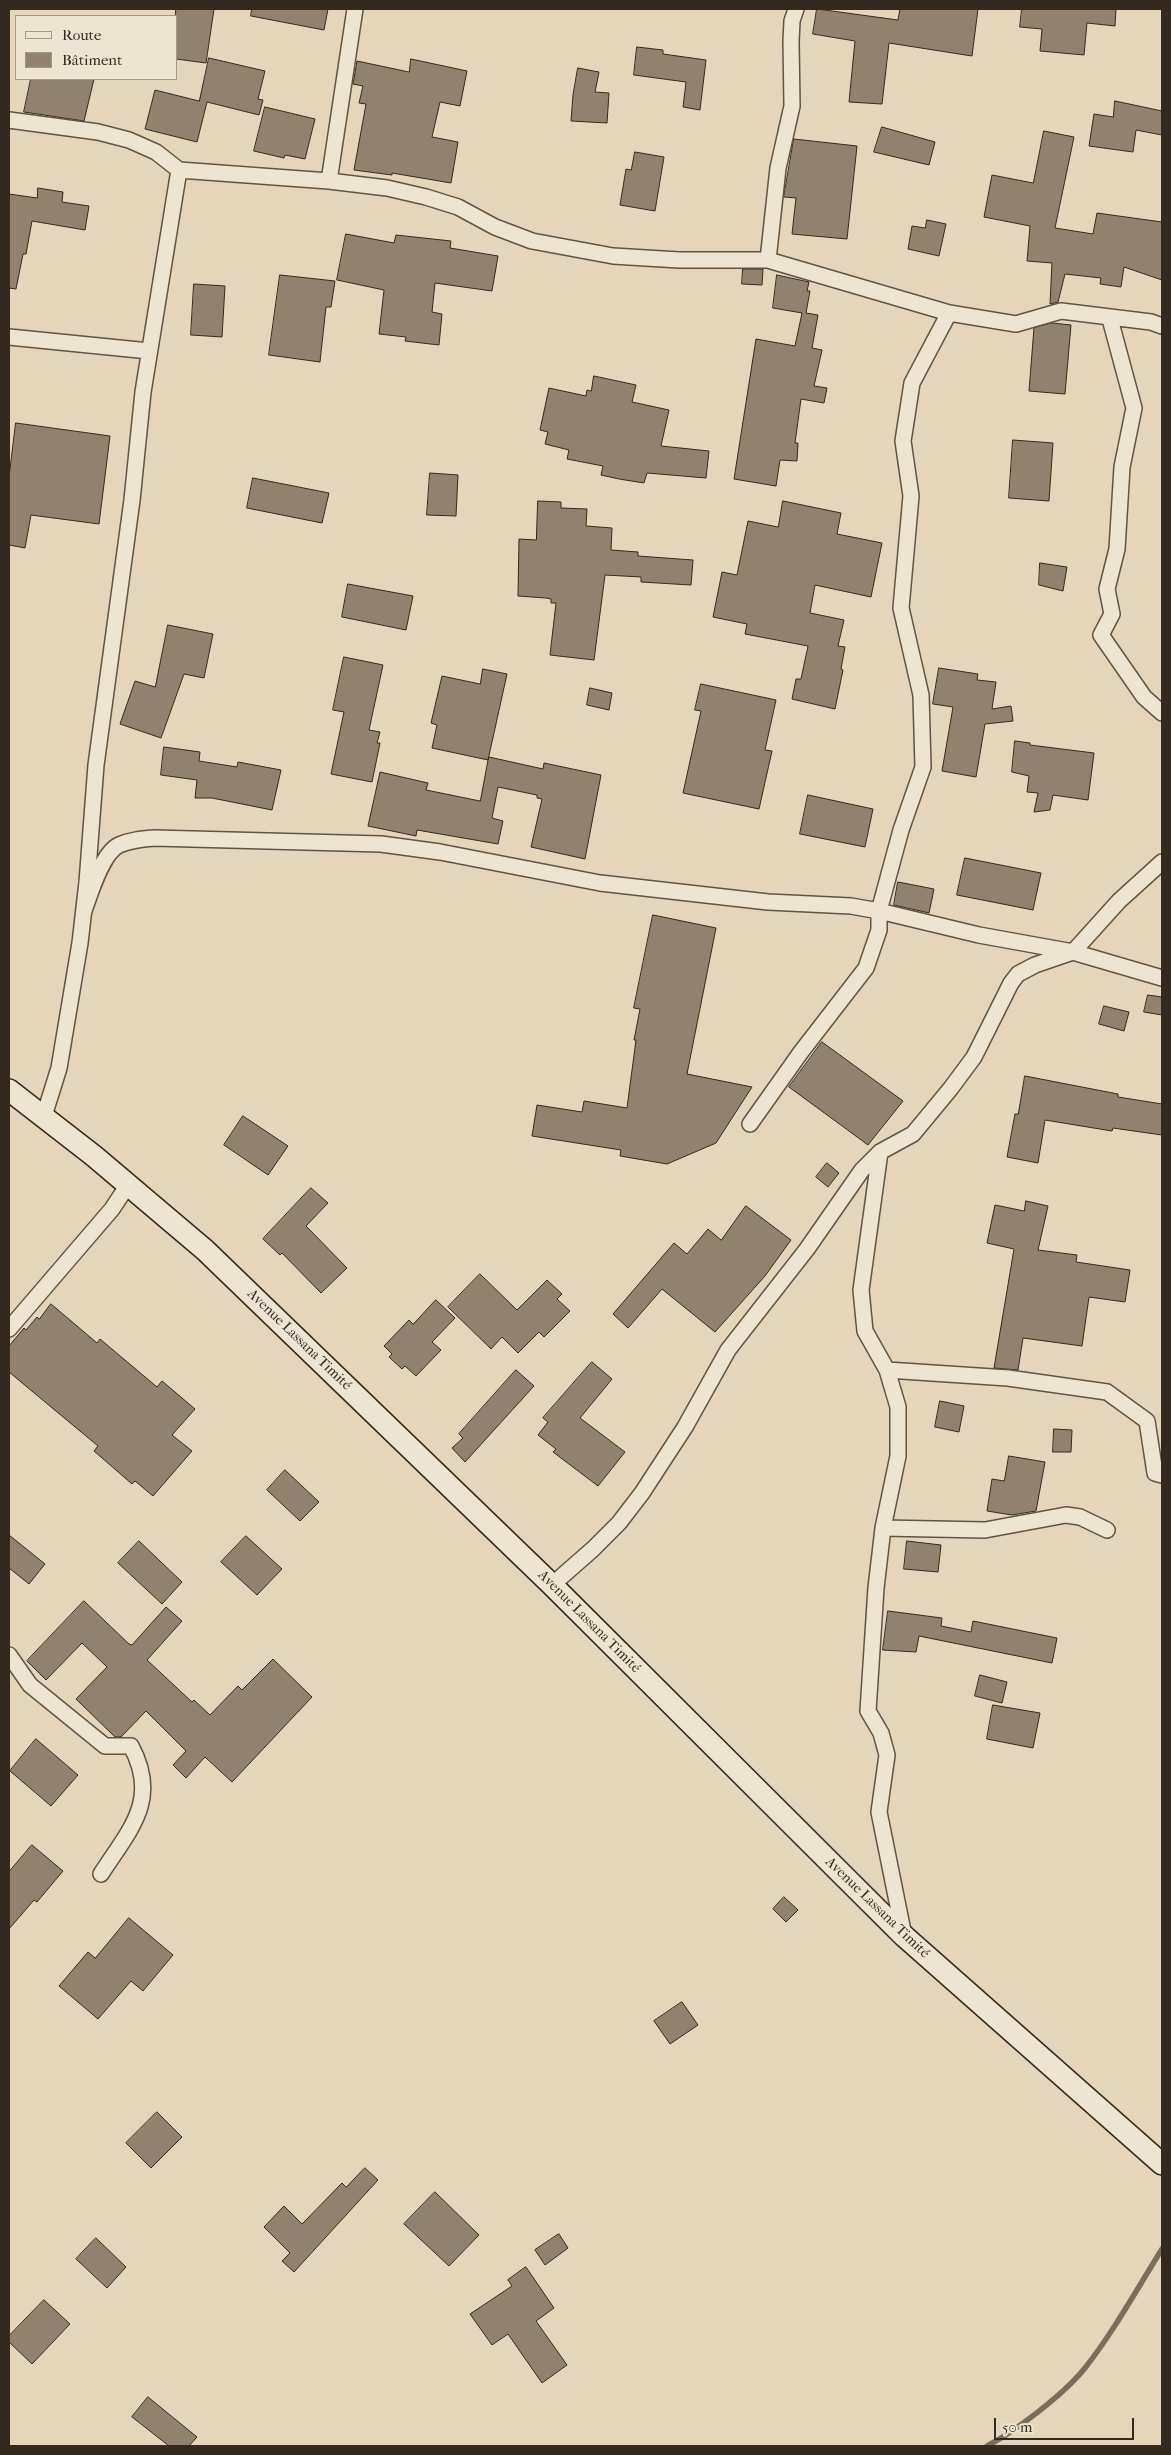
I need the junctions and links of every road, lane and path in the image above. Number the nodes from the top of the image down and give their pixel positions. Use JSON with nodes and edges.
{"nodes":[{"id":1,"x":355,"y":9,"type":"edge"},
{"id":2,"x":796,"y":9,"type":"edge"},
{"id":3,"x":9,"y":120,"type":"edge"},
{"id":4,"x":179,"y":170,"type":"junction"},
{"id":5,"x":329,"y":181,"type":"junction"},
{"id":6,"x":768,"y":260,"type":"junction"},
{"id":7,"x":949,"y":313,"type":"junction"},
{"id":8,"x":1110,"y":319,"type":"junction"},
{"id":9,"x":1162,"y":326,"type":"edge"},
{"id":10,"x":9,"y":337,"type":"edge"},
{"id":11,"x":148,"y":351,"type":"junction"},
{"id":12,"x":1162,"y":713,"type":"edge"},
{"id":13,"x":1162,"y":862,"type":"edge"},
{"id":14,"x":84,"y":911,"type":"junction"},
{"id":15,"x":880,"y":911,"type":"junction"},
{"id":16,"x":1073,"y":952,"type":"junction"},
{"id":17,"x":1162,"y":978,"type":"edge"},
{"id":18,"x":9,"y":1090,"type":"edge"},
{"id":19,"x":44,"y":1116,"type":"junction"},
{"id":20,"x":750,"y":1124,"type":"dead end"},
{"id":21,"x":880,"y":1152,"type":"junction"},
{"id":22,"x":128,"y":1185,"type":"junction"},
{"id":23,"x":9,"y":1329,"type":"edge"},
{"id":24,"x":887,"y":1370,"type":"junction"},
{"id":25,"x":1162,"y":1475,"type":"edge"},
{"id":26,"x":883,"y":1528,"type":"junction"},
{"id":27,"x":1108,"y":1530,"type":"dead end"},
{"id":28,"x":552,"y":1584,"type":"junction"},
{"id":29,"x":9,"y":1655,"type":"edge"},
{"id":30,"x":101,"y":1874,"type":"dead end"},
{"id":31,"x":904,"y":1936,"type":"junction"},
{"id":32,"x":1162,"y":2164,"type":"edge"}],
"edges":[{"from":1,"to":5,"type":"street"},
{"from":2,"to":6,"type":"street"},
{"from":3,"to":4,"type":"street"},
{"from":4,"to":5,"type":"street"},
{"from":4,"to":11,"type":"street"},
{"from":5,"to":6,"type":"street"},
{"from":6,"to":7,"type":"street"},
{"from":7,"to":8,"type":"street"},
{"from":7,"to":15,"type":"street"},
{"from":8,"to":9,"type":"street"},
{"from":8,"to":12,"type":"street"},
{"from":10,"to":11,"type":"street"},
{"from":11,"to":14,"type":"street"},
{"from":13,"to":16,"type":"street"},
{"from":14,"to":15,"type":"street"},
{"from":14,"to":19,"type":"street"},
{"from":15,"to":16,"type":"street"},
{"from":15,"to":20,"type":"street"},
{"from":16,"to":17,"type":"street"},
{"from":16,"to":21,"type":"street"},
{"from":18,"to":19,"type":"street","name":"Avenue Lassana Timité"},
{"from":19,"to":22,"type":"street","name":"Avenue Lassana Timité"},
{"from":21,"to":24,"type":"street"},
{"from":21,"to":28,"type":"street"},
{"from":22,"to":23,"type":"street"},
{"from":22,"to":28,"type":"street","name":"Avenue Lassana Timité"},
{"from":24,"to":25,"type":"street"},
{"from":24,"to":26,"type":"street"},
{"from":26,"to":27,"type":"street"},
{"from":26,"to":31,"type":"street"},
{"from":28,"to":31,"type":"street","name":"Avenue Lassana Timité"},
{"from":29,"to":30,"type":"street"},
{"from":31,"to":32,"type":"street","name":"Avenue Lassana Timité"}]}
